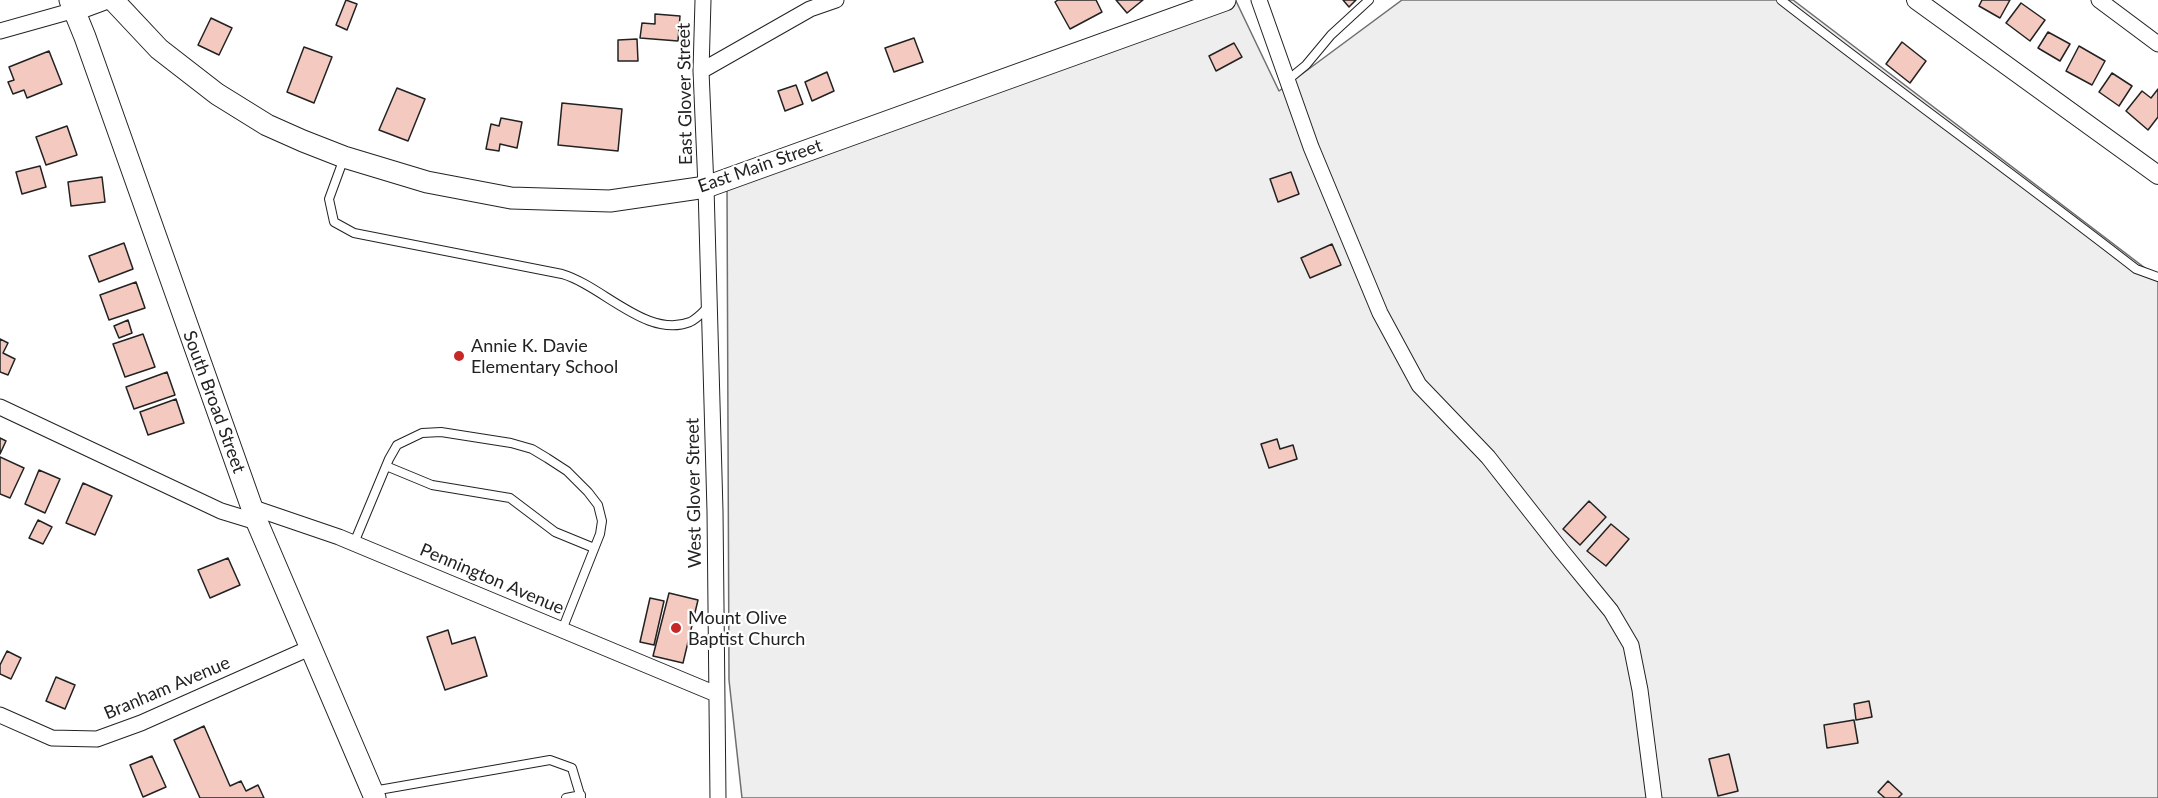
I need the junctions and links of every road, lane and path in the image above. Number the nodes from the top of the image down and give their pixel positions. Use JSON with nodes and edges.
{"nodes":[{"id":1,"x":102,"y":0,"type":"edge"},
{"id":2,"x":113,"y":0,"type":"edge"},
{"id":3,"x":703,"y":0,"type":"edge"},
{"id":4,"x":836,"y":0,"type":"edge"},
{"id":5,"x":1225,"y":0,"type":"edge"},
{"id":6,"x":1259,"y":0,"type":"edge"},
{"id":7,"x":1369,"y":0,"type":"edge"},
{"id":8,"x":1781,"y":0,"type":"edge"},
{"id":9,"x":1916,"y":0,"type":"edge"},
{"id":10,"x":2099,"y":0,"type":"edge"},
{"id":11,"x":73,"y":5,"type":"edge"},
{"id":12,"x":0,"y":31,"type":"edge"},
{"id":13,"x":2158,"y":44,"type":"edge"},
{"id":14,"x":701,"y":71,"type":"junction"},
{"id":15,"x":1289,"y":79,"type":"junction"},
{"id":16,"x":344,"y":157,"type":"junction"},
{"id":17,"x":2158,"y":175,"type":"edge"},
{"id":18,"x":706,"y":187,"type":"junction"},
{"id":19,"x":2158,"y":277,"type":"edge"},
{"id":20,"x":709,"y":306,"type":"junction"},
{"id":21,"x":0,"y":407,"type":"edge"},
{"id":22,"x":386,"y":466,"type":"junction"},
{"id":23,"x":254,"y":514,"type":"junction"},
{"id":24,"x":354,"y":543,"type":"junction"},
{"id":25,"x":594,"y":548,"type":"junction"},
{"id":26,"x":562,"y":630,"type":"junction"},
{"id":27,"x":312,"y":647,"type":"junction"},
{"id":28,"x":716,"y":694,"type":"junction"},
{"id":29,"x":0,"y":715,"type":"edge"},
{"id":30,"x":373,"y":795,"type":"edge"},
{"id":31,"x":581,"y":797,"type":"edge"},
{"id":32,"x":566,"y":798,"type":"edge"},
{"id":33,"x":718,"y":798,"type":"edge"},
{"id":34,"x":1654,"y":798,"type":"edge"}],
"edges":[{"from":1,"to":11,"type":"main road"},
{"from":2,"to":16,"type":"main road","name":"East Main Street"},
{"from":3,"to":14,"type":"street","name":"East Glover Street"},
{"from":4,"to":14,"type":"street"},
{"from":5,"to":18,"type":"main road","name":"East Main Street"},
{"from":6,"to":15,"type":"street"},
{"from":7,"to":15,"type":"lane"},
{"from":8,"to":19,"type":"lane"},
{"from":9,"to":17,"type":"street"},
{"from":10,"to":13,"type":"street"},
{"from":11,"to":12,"type":"street"},
{"from":11,"to":23,"type":"main road","name":"South Broad Street"},
{"from":14,"to":18,"type":"street","name":"East Glover Street"},
{"from":15,"to":34,"type":"street"},
{"from":16,"to":18,"type":"main road","name":"East Main Street"},
{"from":16,"to":20,"type":"lane"},
{"from":18,"to":20,"type":"street","name":"West Glover Street"},
{"from":20,"to":28,"type":"street","name":"West Glover Street"},
{"from":21,"to":23,"type":"street","name":"Pennington Avenue"},
{"from":22,"to":24,"type":"lane"},
{"from":22,"to":25,"type":"lane"},
{"from":22,"to":25,"type":"lane"},
{"from":23,"to":24,"type":"street","name":"Pennington Avenue"},
{"from":23,"to":27,"type":"main road","name":"South Broad Street"},
{"from":24,"to":26,"type":"street","name":"Pennington Avenue"},
{"from":25,"to":26,"type":"lane"},
{"from":26,"to":28,"type":"street","name":"Pennington Avenue"},
{"from":27,"to":29,"type":"street","name":"Branham Avenue"},
{"from":27,"to":30,"type":"main road","name":"South Broad Street"},
{"from":28,"to":33,"type":"street","name":"West Glover Street"},
{"from":30,"to":31,"type":"lane"},
{"from":31,"to":32,"type":"lane"}]}
